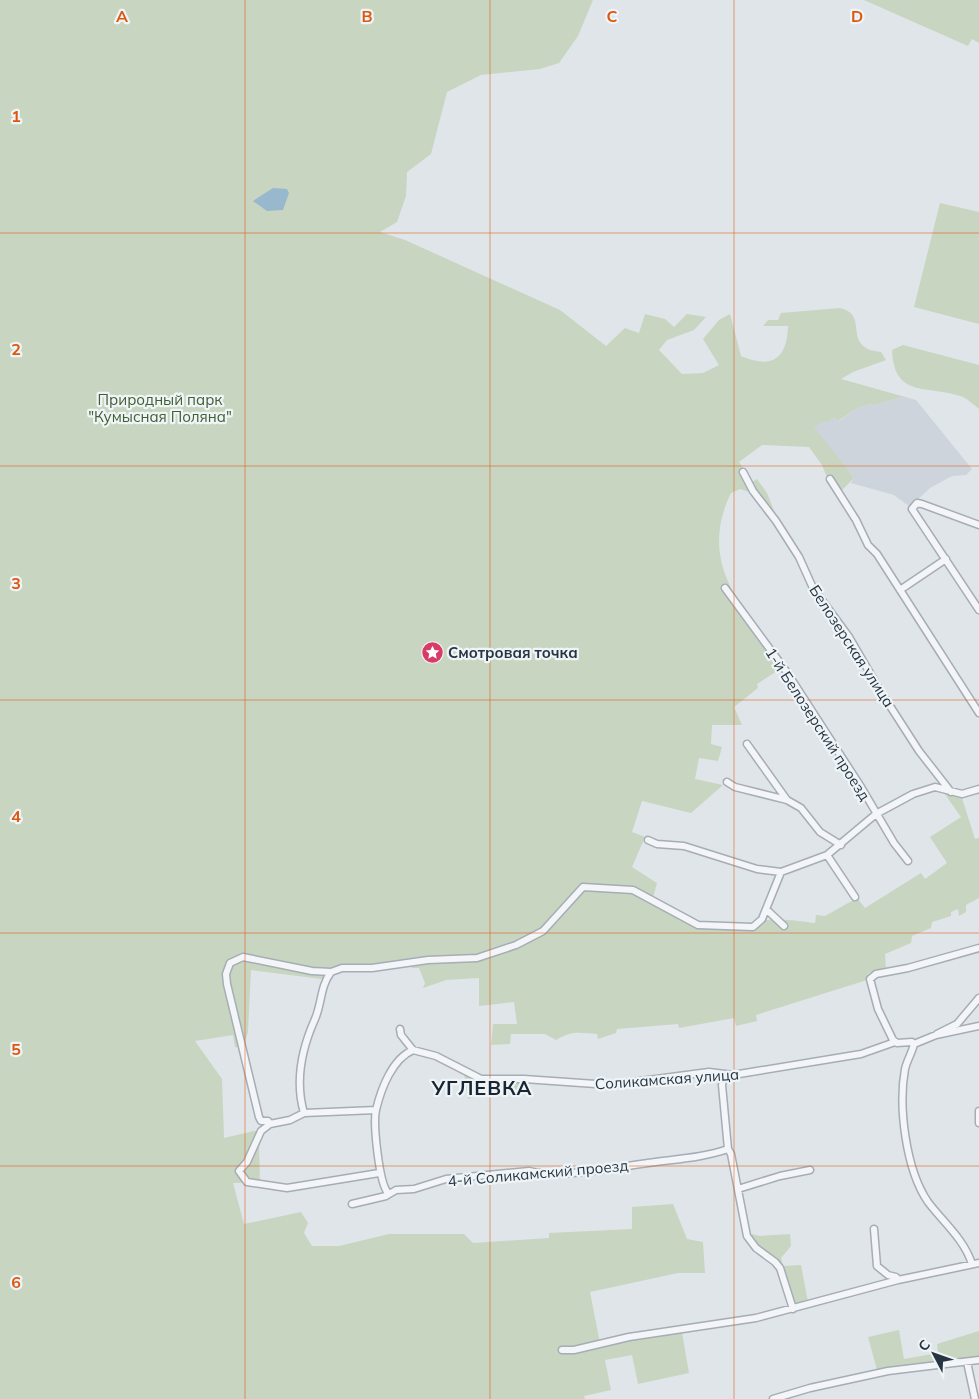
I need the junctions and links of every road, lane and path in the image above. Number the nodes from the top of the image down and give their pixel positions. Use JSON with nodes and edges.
{"nodes":[{"id":1,"x":743,"y":472,"type":"dead end"},
{"id":2,"x":830,"y":479,"type":"dead end"},
{"id":3,"x":979,"y":526,"type":"edge"},
{"id":4,"x":946,"y":559,"type":"junction"},
{"id":5,"x":725,"y":588,"type":"dead end"},
{"id":6,"x":900,"y":590,"type":"junction"},
{"id":7,"x":979,"y":610,"type":"edge"},
{"id":8,"x":979,"y":713,"type":"edge"},
{"id":9,"x":746,"y":744,"type":"dead end"},
{"id":10,"x":727,"y":782,"type":"dead end"},
{"id":11,"x":979,"y":789,"type":"edge"},
{"id":12,"x":951,"y":792,"type":"junction"},
{"id":13,"x":787,"y":800,"type":"junction"},
{"id":14,"x":876,"y":814,"type":"junction"},
{"id":15,"x":648,"y":840,"type":"dead end"},
{"id":16,"x":841,"y":844,"type":"junction"},
{"id":17,"x":827,"y":855,"type":"junction"},
{"id":18,"x":908,"y":861,"type":"dead end"},
{"id":19,"x":781,"y":872,"type":"junction"},
{"id":20,"x":855,"y":898,"type":"dead end"},
{"id":21,"x":766,"y":909,"type":"junction"},
{"id":22,"x":784,"y":926,"type":"dead end"},
{"id":23,"x":979,"y":948,"type":"edge"},
{"id":24,"x":331,"y":972,"type":"junction"},
{"id":25,"x":979,"y":998,"type":"edge"},
{"id":26,"x":979,"y":1026,"type":"edge"},
{"id":27,"x":400,"y":1028,"type":"dead end"},
{"id":28,"x":936,"y":1035,"type":"junction"},
{"id":29,"x":895,"y":1042,"type":"junction"},
{"id":30,"x":914,"y":1044,"type":"junction"},
{"id":31,"x":413,"y":1050,"type":"junction"},
{"id":32,"x":724,"y":1075,"type":"junction"},
{"id":33,"x":376,"y":1110,"type":"junction"},
{"id":34,"x":979,"y":1111,"type":"edge"},
{"id":35,"x":304,"y":1113,"type":"junction"},
{"id":36,"x":979,"y":1123,"type":"edge"},
{"id":37,"x":270,"y":1124,"type":"junction"},
{"id":38,"x":728,"y":1149,"type":"junction"},
{"id":39,"x":810,"y":1170,"type":"dead end"},
{"id":40,"x":379,"y":1173,"type":"junction"},
{"id":41,"x":738,"y":1189,"type":"junction"},
{"id":42,"x":388,"y":1193,"type":"junction"},
{"id":43,"x":352,"y":1204,"type":"dead end"},
{"id":44,"x":874,"y":1229,"type":"dead end"},
{"id":45,"x":975,"y":1264,"type":"edge"},
{"id":46,"x":898,"y":1280,"type":"junction"},
{"id":47,"x":793,"y":1308,"type":"junction"},
{"id":48,"x":562,"y":1350,"type":"dead end"},
{"id":49,"x":979,"y":1360,"type":"edge"},
{"id":50,"x":967,"y":1362,"type":"junction"},
{"id":51,"x":773,"y":1399,"type":"edge"},
{"id":52,"x":975,"y":1399,"type":"edge"}],
"edges":[{"from":1,"to":12,"type":"street","name":"Белозерская улица"},
{"from":2,"to":6,"type":"street"},
{"from":3,"to":4,"type":"street"},
{"from":4,"to":6,"type":"street"},
{"from":4,"to":7,"type":"street"},
{"from":5,"to":14,"type":"street","name":"1-й Белозерский проезд"},
{"from":6,"to":8,"type":"street"},
{"from":9,"to":13,"type":"street"},
{"from":10,"to":13,"type":"street"},
{"from":11,"to":12,"type":"street"},
{"from":12,"to":14,"type":"street"},
{"from":13,"to":16,"type":"street"},
{"from":14,"to":16,"type":"street"},
{"from":14,"to":18,"type":"street","name":"1-й Белозерский проезд"},
{"from":15,"to":19,"type":"street"},
{"from":16,"to":17,"type":"street"},
{"from":17,"to":19,"type":"street"},
{"from":17,"to":20,"type":"street"},
{"from":19,"to":21,"type":"street"},
{"from":21,"to":22,"type":"street"},
{"from":21,"to":24,"type":"street"},
{"from":23,"to":29,"type":"street"},
{"from":24,"to":35,"type":"street"},
{"from":24,"to":37,"type":"street"},
{"from":25,"to":28,"type":"street"},
{"from":26,"to":28,"type":"street"},
{"from":27,"to":31,"type":"street"},
{"from":28,"to":30,"type":"street"},
{"from":29,"to":30,"type":"street"},
{"from":29,"to":32,"type":"street","name":"Соликамская улица"},
{"from":30,"to":45,"type":"street"},
{"from":31,"to":32,"type":"street","name":"Соликамская улица"},
{"from":31,"to":33,"type":"street"},
{"from":32,"to":38,"type":"street"},
{"from":33,"to":35,"type":"street"},
{"from":33,"to":40,"type":"street"},
{"from":34,"to":36,"type":"street"},
{"from":35,"to":37,"type":"street"},
{"from":37,"to":40,"type":"street"},
{"from":38,"to":41,"type":"street"},
{"from":38,"to":42,"type":"street","name":"4-й Соликамский проезд"},
{"from":39,"to":41,"type":"street"},
{"from":40,"to":42,"type":"street"},
{"from":41,"to":47,"type":"street"},
{"from":42,"to":43,"type":"street","name":"4-й Соликамский проезд"},
{"from":44,"to":46,"type":"street"},
{"from":45,"to":46,"type":"street"},
{"from":46,"to":47,"type":"street"},
{"from":47,"to":48,"type":"street"},
{"from":49,"to":50,"type":"street"},
{"from":50,"to":51,"type":"street"},
{"from":50,"to":52,"type":"street"}]}
